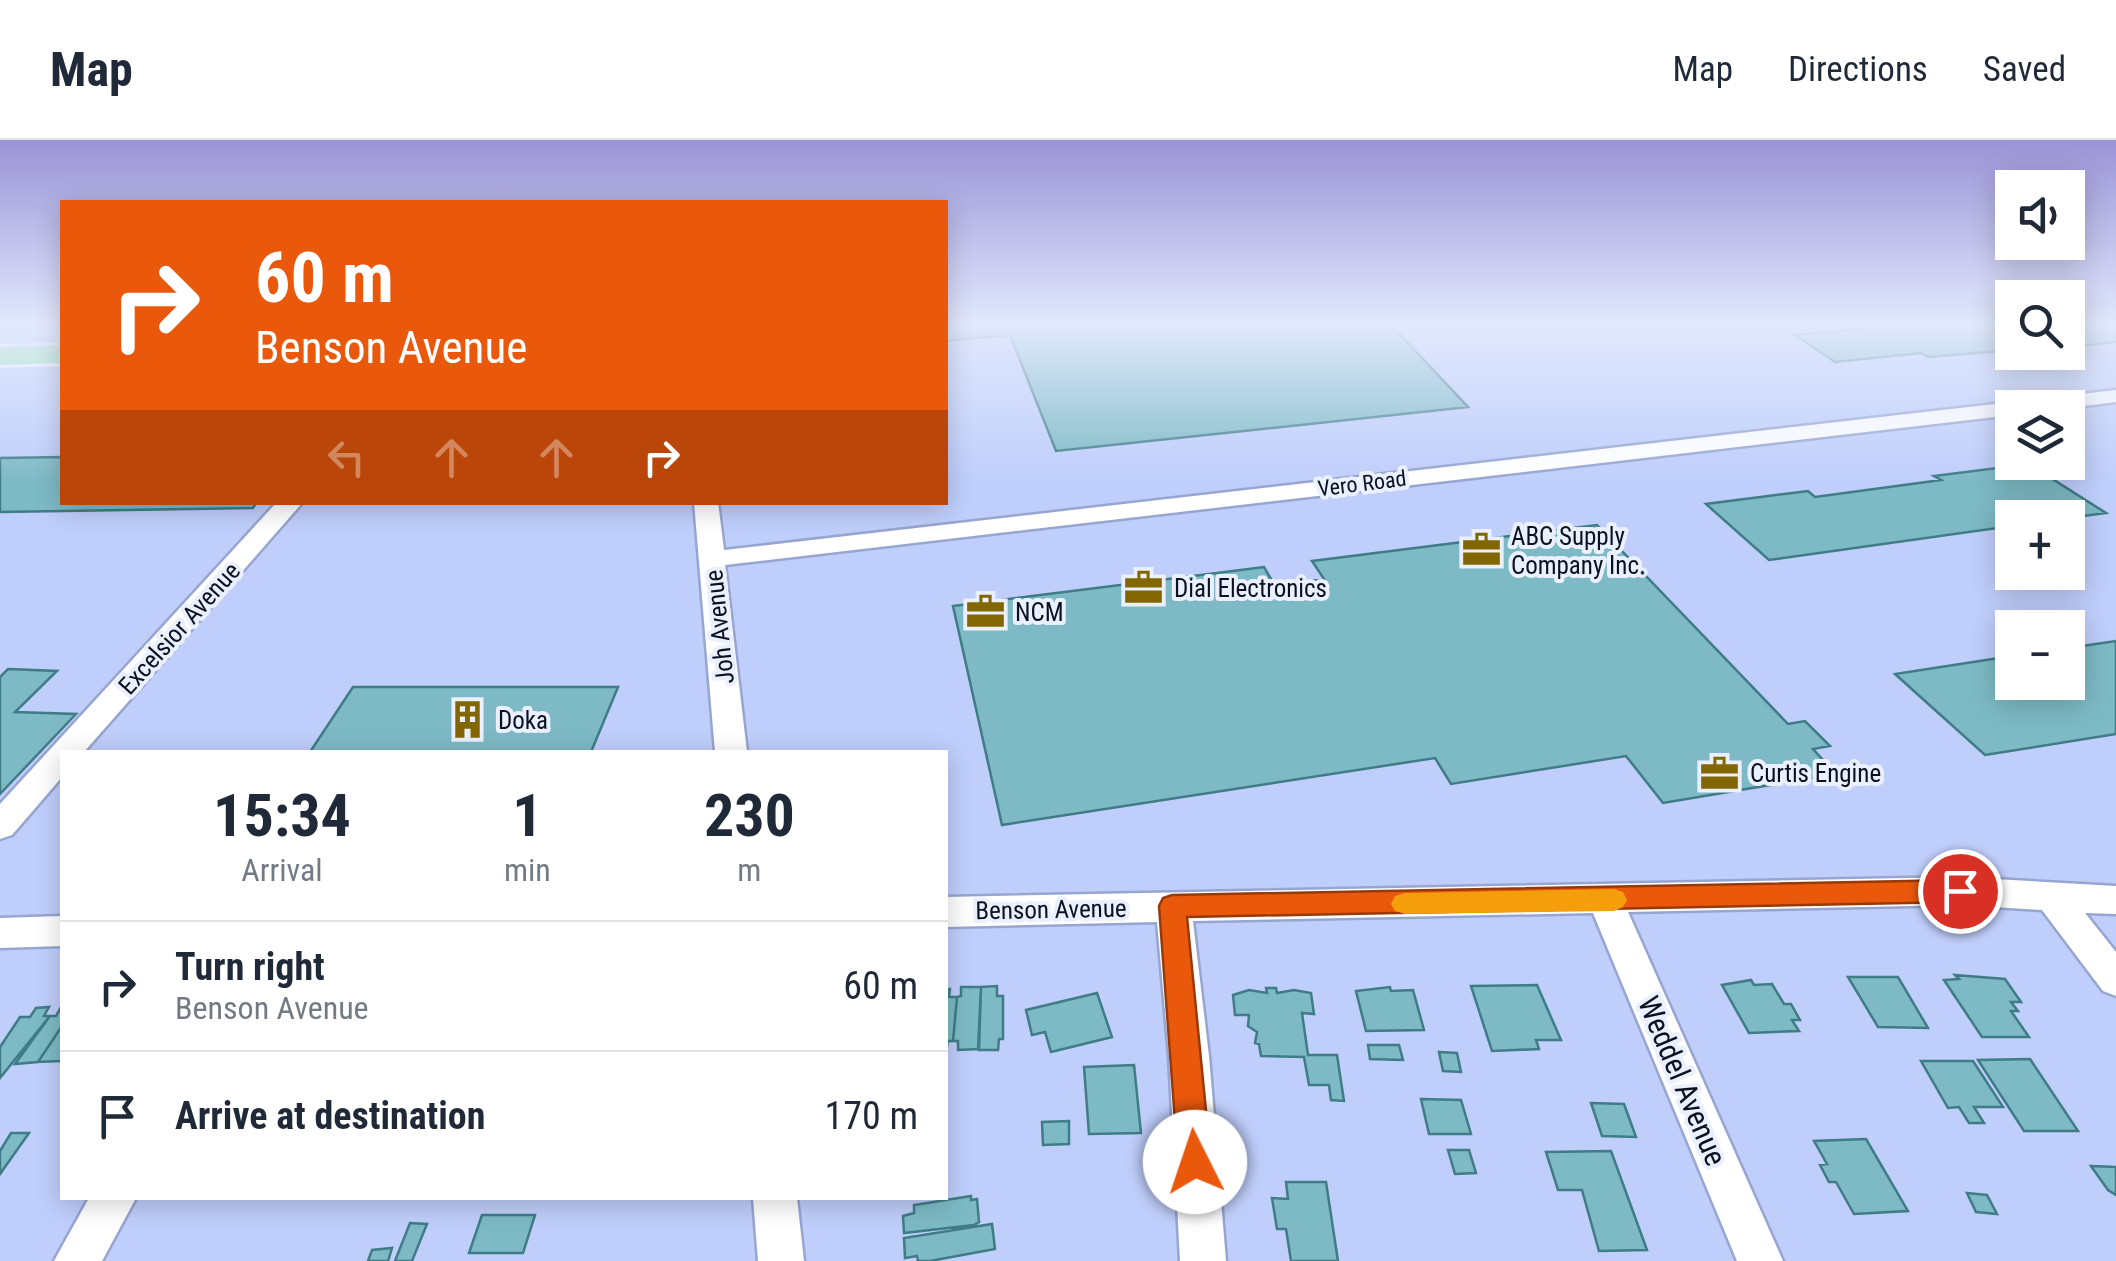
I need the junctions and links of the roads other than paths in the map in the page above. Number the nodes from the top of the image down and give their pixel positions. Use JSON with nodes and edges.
{"nodes":[{"id":1,"x":2116,"y":396,"type":"edge"},
{"id":2,"x":2085,"y":400,"type":"edge"},
{"id":3,"x":1995,"y":410,"type":"edge"},
{"id":4,"x":288,"y":505,"type":"edge"},
{"id":5,"x":706,"y":505,"type":"edge"},
{"id":6,"x":711,"y":559,"type":"junction"},
{"id":7,"x":68,"y":750,"type":"edge"},
{"id":8,"x":731,"y":750,"type":"edge"},
{"id":9,"x":60,"y":759,"type":"edge"},
{"id":10,"x":0,"y":826,"type":"edge"},
{"id":11,"x":2050,"y":894,"type":"junction"},
{"id":12,"x":1605,"y":900,"type":"junction"},
{"id":13,"x":2116,"y":900,"type":"edge"},
{"id":14,"x":1172,"y":906,"type":"junction"},
{"id":15,"x":948,"y":912,"type":"edge"},
{"id":16,"x":60,"y":931,"type":"edge"},
{"id":17,"x":0,"y":933,"type":"edge"},
{"id":18,"x":2116,"y":980,"type":"edge"},
{"id":19,"x":113,"y":1200,"type":"edge"},
{"id":20,"x":775,"y":1200,"type":"edge"},
{"id":21,"x":76,"y":1261,"type":"edge"},
{"id":22,"x":781,"y":1261,"type":"edge"},
{"id":23,"x":1203,"y":1261,"type":"edge"},
{"id":24,"x":1760,"y":1261,"type":"edge"}],
"edges":[{"from":1,"to":2,"type":"street","name":"Vero Road"},
{"from":3,"to":6,"type":"street","name":"Vero Road"},
{"from":4,"to":7,"type":"street","name":"Excelsior Avenue"},
{"from":5,"to":6,"type":"street","name":"Joh Avenue"},
{"from":6,"to":8,"type":"street","name":"Joh Avenue"},
{"from":9,"to":10,"type":"street","name":"Excelsior Avenue"},
{"from":11,"to":12,"type":"street","name":"Benson Avenue"},
{"from":11,"to":13,"type":"street","name":"Benson Avenue"},
{"from":11,"to":18,"type":"street"},
{"from":12,"to":14,"type":"street","name":"Benson Avenue"},
{"from":12,"to":24,"type":"street","name":"Weddel Avenue"},
{"from":14,"to":15,"type":"street","name":"Benson Avenue"},
{"from":14,"to":23,"type":"street"},
{"from":16,"to":17,"type":"street"},
{"from":19,"to":21,"type":"street"},
{"from":20,"to":22,"type":"street"}]}
